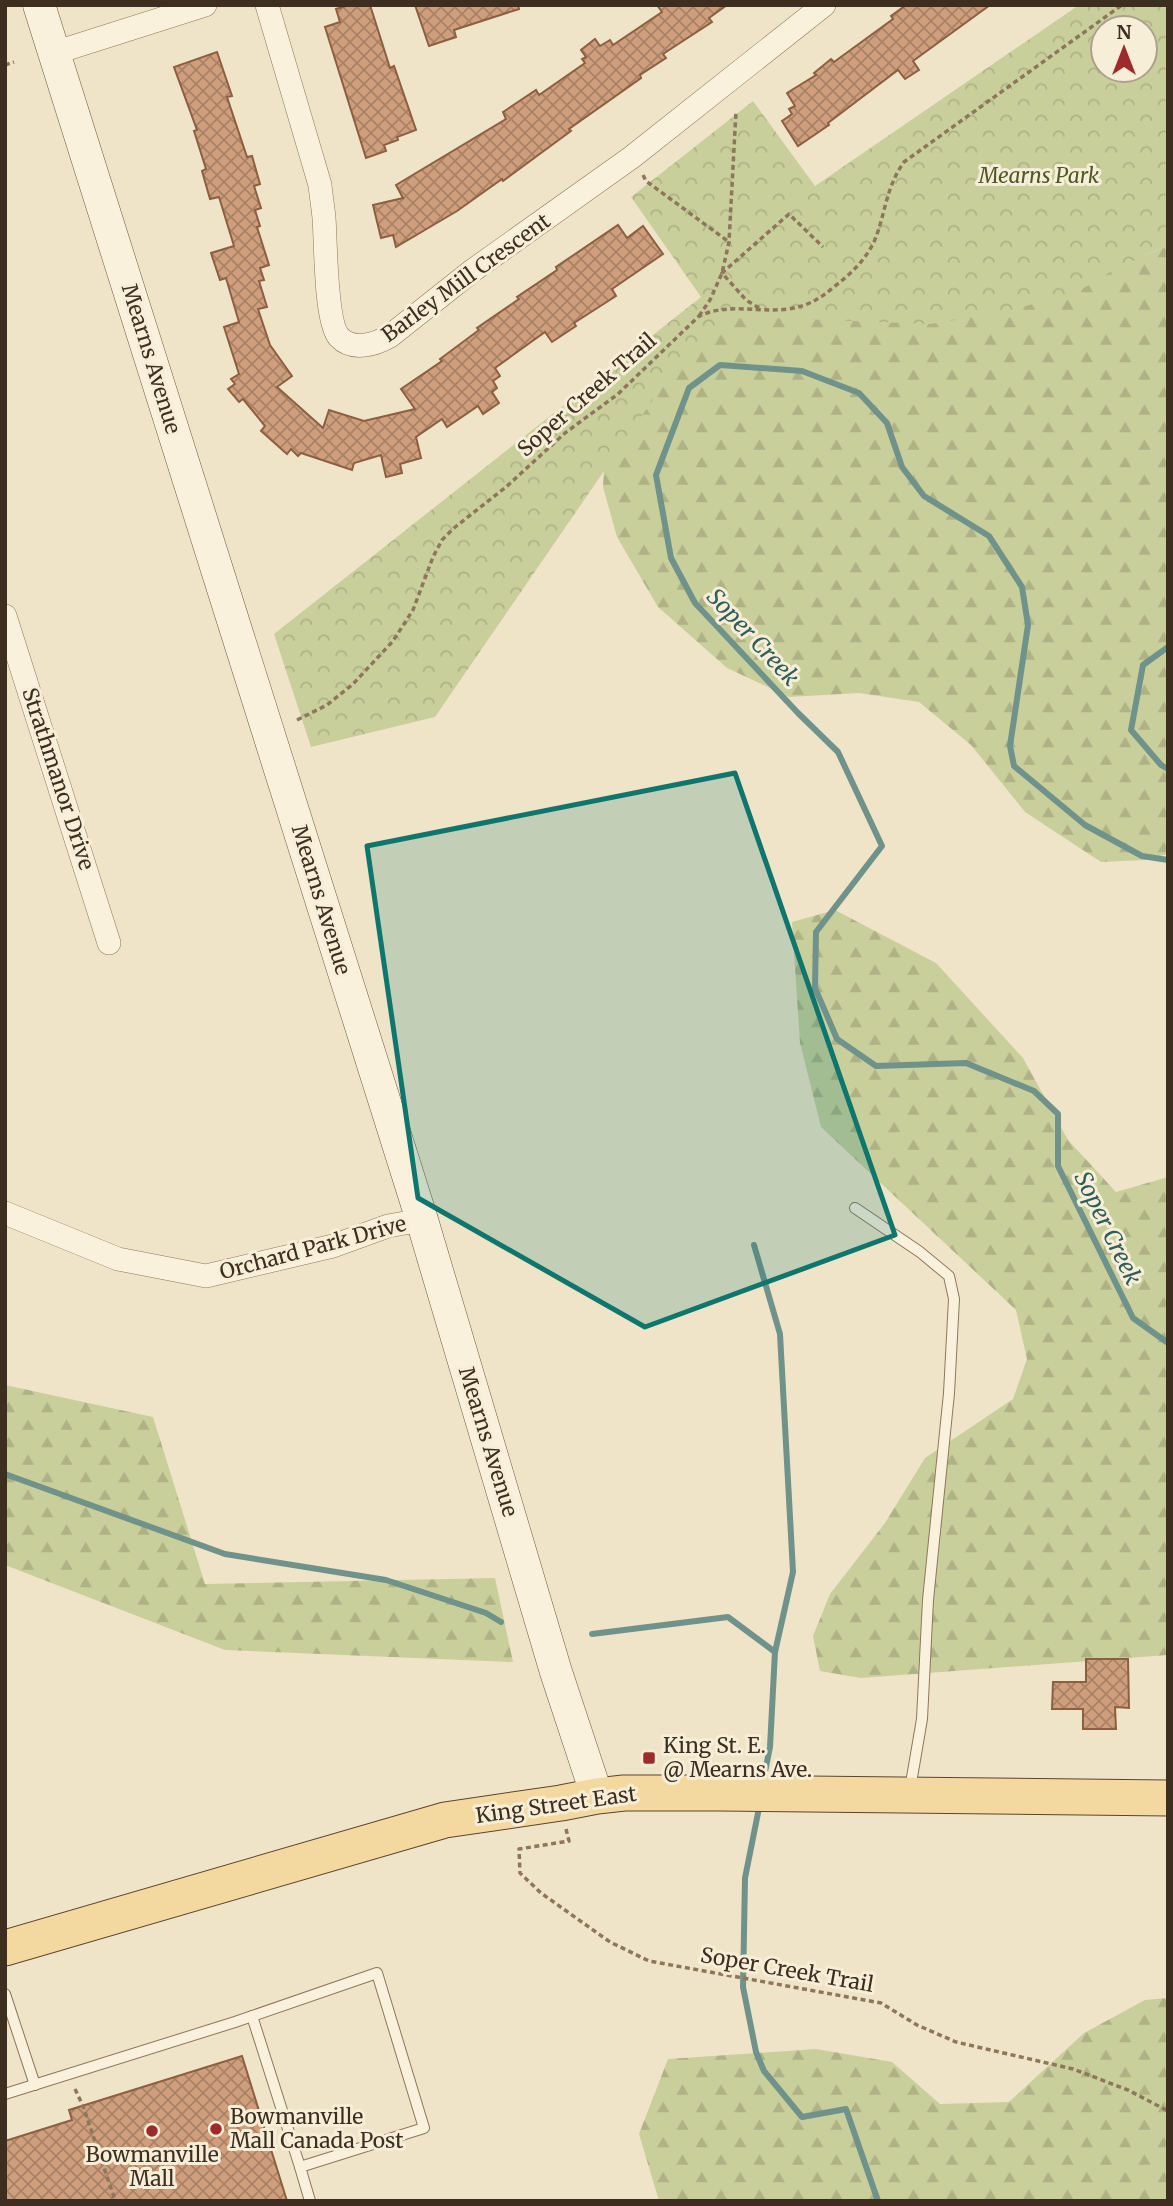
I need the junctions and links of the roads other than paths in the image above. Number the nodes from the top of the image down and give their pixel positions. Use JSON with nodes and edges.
{"nodes":[{"id":1,"x":39,"y":5,"type":"edge"},
{"id":2,"x":205,"y":5,"type":"edge"},
{"id":3,"x":267,"y":5,"type":"edge"},
{"id":4,"x":824,"y":5,"type":"edge"},
{"id":5,"x":54,"y":53,"type":"junction"},
{"id":6,"x":5,"y":616,"type":"edge"},
{"id":7,"x":109,"y":943,"type":"dead end"},
{"id":8,"x":855,"y":1208,"type":"dead end"},
{"id":9,"x":5,"y":1213,"type":"edge"},
{"id":10,"x":422,"y":1220,"type":"junction"},
{"id":11,"x":909,"y":1795,"type":"junction"},
{"id":12,"x":597,"y":1796,"type":"junction"},
{"id":13,"x":1168,"y":1798,"type":"edge"},
{"id":14,"x":5,"y":1948,"type":"edge"},
{"id":15,"x":5,"y":1994,"type":"edge"},
{"id":16,"x":252,"y":2016,"type":"junction"},
{"id":17,"x":34,"y":2085,"type":"junction"},
{"id":18,"x":5,"y":2094,"type":"edge"},
{"id":19,"x":300,"y":2167,"type":"junction"},
{"id":20,"x":310,"y":2201,"type":"edge"}],
"edges":[{"from":1,"to":5,"type":"street","name":"Mearns Avenue"},
{"from":2,"to":5,"type":"street"},
{"from":3,"to":4,"type":"street","name":"Barley Mill Crescent"},
{"from":5,"to":10,"type":"street","name":"Mearns Avenue"},
{"from":6,"to":7,"type":"street","name":"Strathmanor Drive"},
{"from":8,"to":11,"type":"lane"},
{"from":9,"to":10,"type":"street","name":"Orchard Park Drive"},
{"from":10,"to":12,"type":"street","name":"Mearns Avenue"},
{"from":11,"to":12,"type":"main road","name":"King Street East"},
{"from":11,"to":13,"type":"main road","name":"King Street East"},
{"from":12,"to":14,"type":"main road","name":"King Street East"},
{"from":15,"to":17,"type":"lane"},
{"from":16,"to":17,"type":"lane"},
{"from":16,"to":19,"type":"lane"},
{"from":16,"to":19,"type":"lane"},
{"from":17,"to":18,"type":"lane"},
{"from":19,"to":20,"type":"lane"}]}
